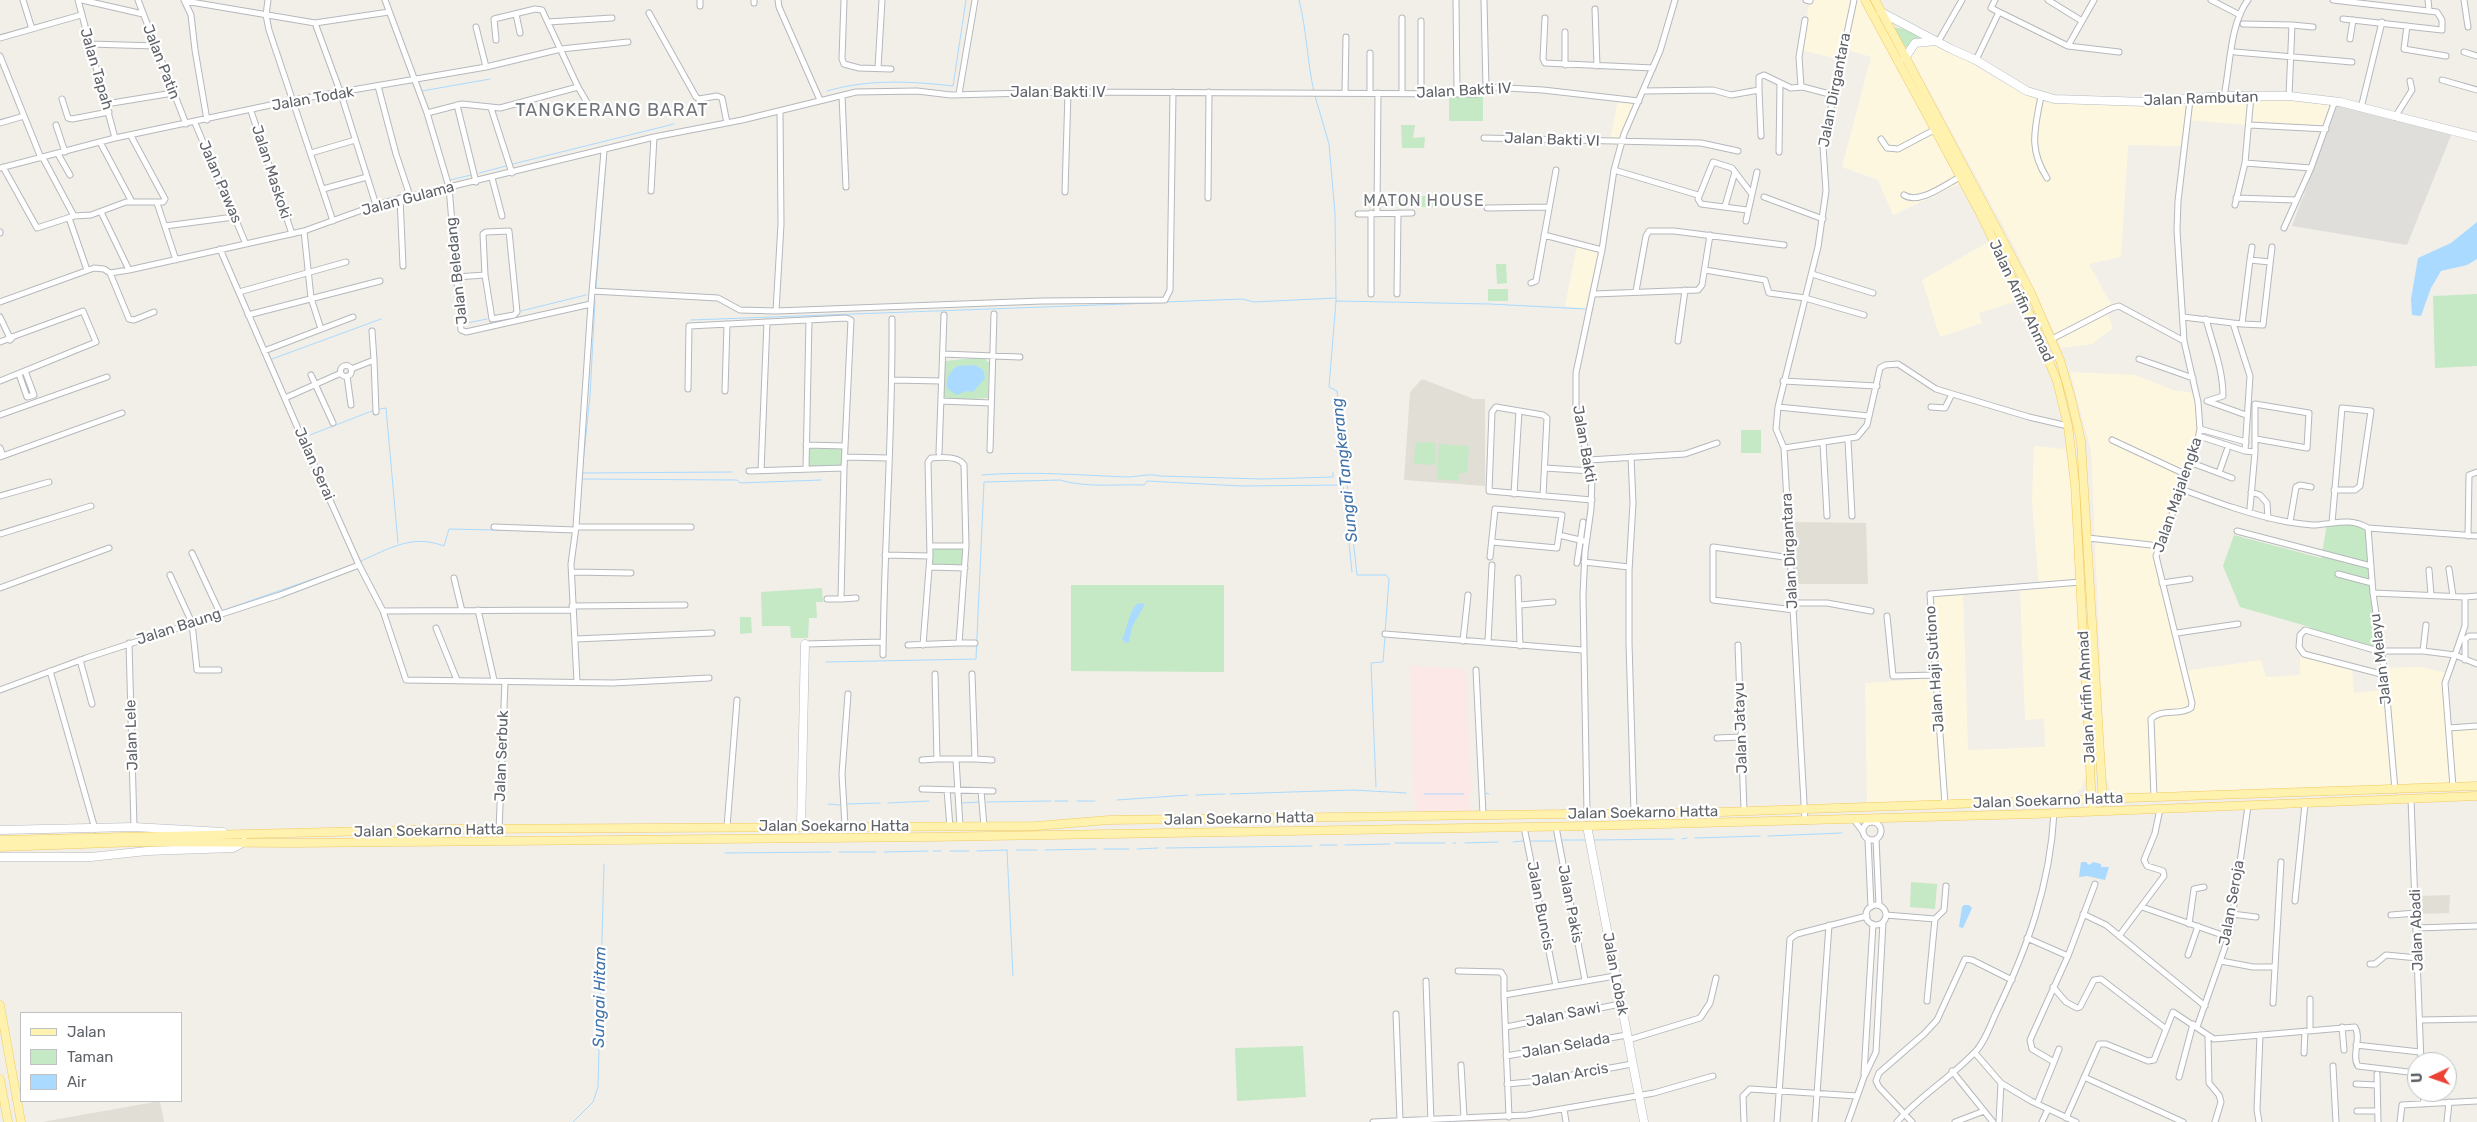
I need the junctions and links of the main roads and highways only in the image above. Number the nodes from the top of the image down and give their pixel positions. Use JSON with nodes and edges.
{"nodes":[{"id":1,"x":1865,"y":0,"type":"edge"},
{"id":2,"x":1875,"y":0,"type":"edge"},
{"id":3,"x":1881,"y":12,"type":"junction"},
{"id":4,"x":1937,"y":41,"type":"junction"},
{"id":5,"x":1905,"y":58,"type":"junction"},
{"id":6,"x":2477,"y":136,"type":"edge"},
{"id":7,"x":1986,"y":207,"type":"junction"},
{"id":8,"x":1979,"y":211,"type":"junction"},
{"id":9,"x":2077,"y":512,"type":"junction"},
{"id":10,"x":2087,"y":512,"type":"junction"},
{"id":11,"x":805,"y":644,"type":"road end"},
{"id":12,"x":2477,"y":786,"type":"edge"},
{"id":13,"x":2477,"y":796,"type":"edge"},
{"id":14,"x":2103,"y":799,"type":"junction"},
{"id":15,"x":2092,"y":800,"type":"junction"},
{"id":16,"x":2076,"y":801,"type":"junction"},
{"id":17,"x":2103,"y":811,"type":"junction"},
{"id":18,"x":2075,"y":812,"type":"junction"},
{"id":19,"x":2093,"y":812,"type":"junction"},
{"id":20,"x":1310,"y":819,"type":"junction"},
{"id":21,"x":801,"y":826,"type":"junction"},
{"id":22,"x":1587,"y":826,"type":"junction"},
{"id":23,"x":638,"y":828,"type":"junction"},
{"id":24,"x":0,"y":830,"type":"edge"},
{"id":25,"x":1310,"y":831,"type":"junction"},
{"id":26,"x":136,"y":835,"type":"junction"},
{"id":27,"x":639,"y":839,"type":"junction"},
{"id":28,"x":0,"y":840,"type":"edge"},
{"id":29,"x":246,"y":842,"type":"junction"},
{"id":30,"x":0,"y":847,"type":"edge"},
{"id":31,"x":0,"y":857,"type":"edge"},
{"id":32,"x":0,"y":1005,"type":"edge"},
{"id":33,"x":0,"y":1080,"type":"edge"},
{"id":34,"x":8,"y":1122,"type":"edge"},
{"id":35,"x":21,"y":1122,"type":"edge"},
{"id":36,"x":1644,"y":1122,"type":"edge"}],
"edges":[{"from":1,"to":8,"type":"main road","name":"Jalan Arifin Ahmad"},
{"from":2,"to":3,"type":"main road","name":"Jalan Arifin Ahmad"},
{"from":3,"to":4,"type":"main road","name":"Jalan Rambutan"},
{"from":3,"to":5,"type":"main road","name":"Jalan Arifin Ahmad"},
{"from":4,"to":5,"type":"main road"},
{"from":4,"to":6,"type":"main road","name":"Jalan Rambutan"},
{"from":5,"to":7,"type":"main road","name":"Jalan Arifin Ahmad"},
{"from":7,"to":8,"type":"main road"},
{"from":7,"to":10,"type":"main road","name":"Jalan Arifin Ahmad"},
{"from":8,"to":9,"type":"main road","name":"Jalan Arifin Ahmad"},
{"from":9,"to":10,"type":"main road"},
{"from":9,"to":15,"type":"main road","name":"Jalan Arifin Ahmad"},
{"from":10,"to":14,"type":"main road","name":"Jalan Arifin Ahmad"},
{"from":11,"to":21,"type":"main road"},
{"from":12,"to":14,"type":"main road","name":"Jalan Soekarno Hatta"},
{"from":13,"to":17,"type":"main road","name":"Jalan Soekarno Hatta"},
{"from":14,"to":15,"type":"main road","name":"Jalan Soekarno Hatta"},
{"from":14,"to":17,"type":"main road","name":"Jalan Arifin Ahmad"},
{"from":15,"to":16,"type":"main road","name":"Jalan Soekarno Hatta"},
{"from":15,"to":19,"type":"main road","name":"Jalan Arifin Ahmad"},
{"from":16,"to":18,"type":"main road"},
{"from":16,"to":20,"type":"main road","name":"Jalan Soekarno Hatta"},
{"from":17,"to":19,"type":"main road","name":"Jalan Soekarno Hatta"},
{"from":18,"to":19,"type":"main road","name":"Jalan Soekarno Hatta"},
{"from":18,"to":22,"type":"main road","name":"Jalan Soekarno Hatta"},
{"from":20,"to":21,"type":"main road","name":"Jalan Soekarno Hatta"},
{"from":20,"to":25,"type":"main road"},
{"from":21,"to":23,"type":"main road","name":"Jalan Soekarno Hatta"},
{"from":22,"to":25,"type":"main road","name":"Jalan Soekarno Hatta"},
{"from":22,"to":36,"type":"main road","name":"Jalan Lobak"},
{"from":23,"to":26,"type":"main road","name":"Jalan Soekarno Hatta"},
{"from":23,"to":27,"type":"main road"},
{"from":24,"to":26,"type":"main road"},
{"from":25,"to":27,"type":"main road","name":"Jalan Soekarno Hatta"},
{"from":26,"to":28,"type":"main road","name":"Jalan Soekarno Hatta"},
{"from":26,"to":29,"type":"main road","name":"Jalan Soekarno Hatta"},
{"from":26,"to":30,"type":"main road","name":"Jalan Soekarno Hatta"},
{"from":27,"to":29,"type":"main road","name":"Jalan Soekarno Hatta"},
{"from":29,"to":31,"type":"main road","name":"Jalan Soekarno Hatta"},
{"from":32,"to":35,"type":"main road"},
{"from":33,"to":34,"type":"main road"}]}
